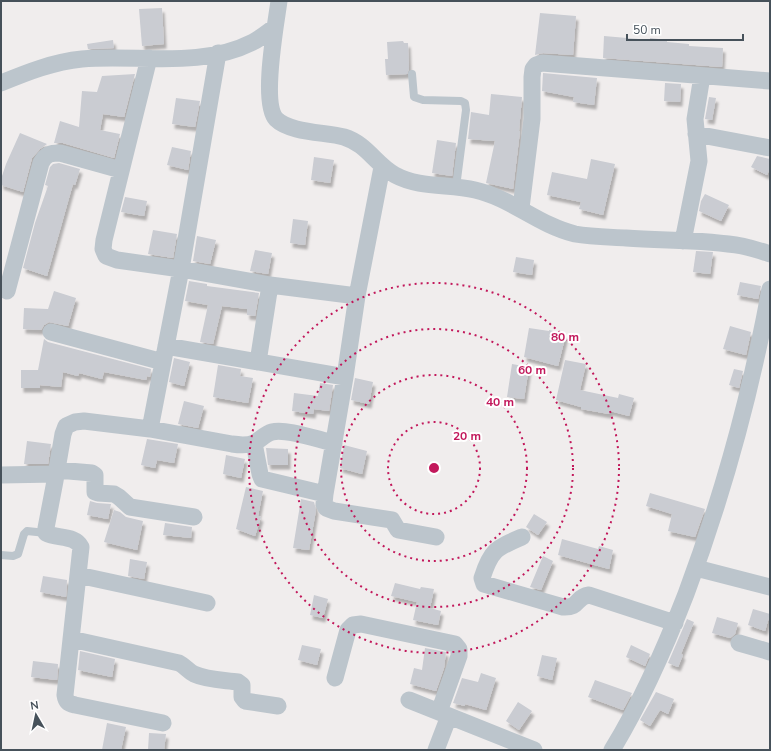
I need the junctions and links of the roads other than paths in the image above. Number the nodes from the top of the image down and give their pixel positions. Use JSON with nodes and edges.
{"nodes":[{"id":1,"x":280,"y":1,"type":"edge"},
{"id":2,"x":275,"y":27,"type":"junction"},
{"id":3,"x":218,"y":53,"type":"junction"},
{"id":4,"x":149,"y":58,"type":"junction"},
{"id":5,"x":412,"y":74,"type":"dead end"},
{"id":6,"x":702,"y":76,"type":"junction"},
{"id":7,"x":770,"y":81,"type":"edge"},
{"id":8,"x":1,"y":83,"type":"edge"},
{"id":9,"x":696,"y":134,"type":"junction"},
{"id":10,"x":770,"y":148,"type":"edge"},
{"id":11,"x":382,"y":167,"type":"junction"},
{"id":12,"x":121,"y":170,"type":"junction"},
{"id":13,"x":456,"y":187,"type":"junction"},
{"id":14,"x":521,"y":208,"type":"junction"},
{"id":15,"x":683,"y":241,"type":"junction"},
{"id":16,"x":770,"y":252,"type":"edge"},
{"id":17,"x":181,"y":269,"type":"junction"},
{"id":18,"x":270,"y":285,"type":"junction"},
{"id":19,"x":770,"y":289,"type":"edge"},
{"id":20,"x":7,"y":291,"type":"dead end"},
{"id":21,"x":357,"y":296,"type":"junction"},
{"id":22,"x":51,"y":332,"type":"dead end"},
{"id":23,"x":166,"y":346,"type":"junction"},
{"id":24,"x":163,"y":362,"type":"junction"},
{"id":25,"x":258,"y":362,"type":"junction"},
{"id":26,"x":345,"y":377,"type":"junction"},
{"id":27,"x":150,"y":429,"type":"junction"},
{"id":28,"x":254,"y":443,"type":"junction"},
{"id":29,"x":334,"y":443,"type":"junction"},
{"id":30,"x":57,"y":472,"type":"junction"},
{"id":31,"x":1,"y":475,"type":"edge"},
{"id":32,"x":325,"y":494,"type":"junction"},
{"id":33,"x":194,"y":517,"type":"dead end"},
{"id":34,"x":46,"y":533,"type":"junction"},
{"id":35,"x":436,"y":537,"type":"dead end"},
{"id":36,"x":522,"y":537,"type":"dead end"},
{"id":37,"x":1,"y":554,"type":"edge"},
{"id":38,"x":696,"y":568,"type":"junction"},
{"id":39,"x":78,"y":575,"type":"junction"},
{"id":40,"x":770,"y":587,"type":"edge"},
{"id":41,"x":206,"y":603,"type":"dead end"},
{"id":42,"x":675,"y":623,"type":"junction"},
{"id":43,"x":71,"y":639,"type":"junction"},
{"id":44,"x":739,"y":643,"type":"dead end"},
{"id":45,"x":770,"y":652,"type":"edge"},
{"id":46,"x":335,"y":678,"type":"dead end"},
{"id":47,"x":409,"y":700,"type":"dead end"},
{"id":48,"x":278,"y":706,"type":"dead end"},
{"id":49,"x":444,"y":714,"type":"junction"},
{"id":50,"x":163,"y":723,"type":"dead end"},
{"id":51,"x":436,"y":750,"type":"edge"},
{"id":52,"x":534,"y":750,"type":"edge"},
{"id":53,"x":612,"y":750,"type":"edge"}],
"edges":[{"from":1,"to":2,"type":"street"},
{"from":2,"to":3,"type":"street"},
{"from":2,"to":11,"type":"street"},
{"from":3,"to":4,"type":"street"},
{"from":3,"to":17,"type":"street"},
{"from":4,"to":8,"type":"street"},
{"from":4,"to":12,"type":"street"},
{"from":5,"to":13,"type":"lane"},
{"from":6,"to":7,"type":"street"},
{"from":6,"to":9,"type":"street"},
{"from":6,"to":14,"type":"street"},
{"from":9,"to":10,"type":"street"},
{"from":9,"to":15,"type":"street"},
{"from":11,"to":13,"type":"street"},
{"from":11,"to":21,"type":"street"},
{"from":12,"to":17,"type":"street"},
{"from":12,"to":20,"type":"street"},
{"from":13,"to":14,"type":"street"},
{"from":14,"to":15,"type":"street"},
{"from":15,"to":16,"type":"street"},
{"from":17,"to":18,"type":"street"},
{"from":17,"to":23,"type":"street"},
{"from":18,"to":21,"type":"street"},
{"from":18,"to":25,"type":"street"},
{"from":19,"to":38,"type":"street"},
{"from":21,"to":26,"type":"street"},
{"from":22,"to":24,"type":"street"},
{"from":23,"to":24,"type":"street"},
{"from":23,"to":25,"type":"street"},
{"from":24,"to":27,"type":"street"},
{"from":25,"to":26,"type":"street"},
{"from":26,"to":29,"type":"street"},
{"from":27,"to":28,"type":"street"},
{"from":27,"to":30,"type":"street"},
{"from":28,"to":29,"type":"street"},
{"from":28,"to":32,"type":"street"},
{"from":29,"to":32,"type":"street"},
{"from":30,"to":31,"type":"street"},
{"from":30,"to":33,"type":"street"},
{"from":30,"to":34,"type":"street"},
{"from":32,"to":35,"type":"street"},
{"from":34,"to":37,"type":"lane"},
{"from":34,"to":39,"type":"street"},
{"from":36,"to":42,"type":"street"},
{"from":38,"to":40,"type":"street"},
{"from":38,"to":42,"type":"street"},
{"from":39,"to":41,"type":"street"},
{"from":39,"to":43,"type":"street"},
{"from":42,"to":53,"type":"street"},
{"from":43,"to":48,"type":"street"},
{"from":43,"to":50,"type":"street"},
{"from":44,"to":45,"type":"street"},
{"from":46,"to":49,"type":"street"},
{"from":47,"to":49,"type":"street"},
{"from":49,"to":51,"type":"street"},
{"from":49,"to":52,"type":"street"}]}
